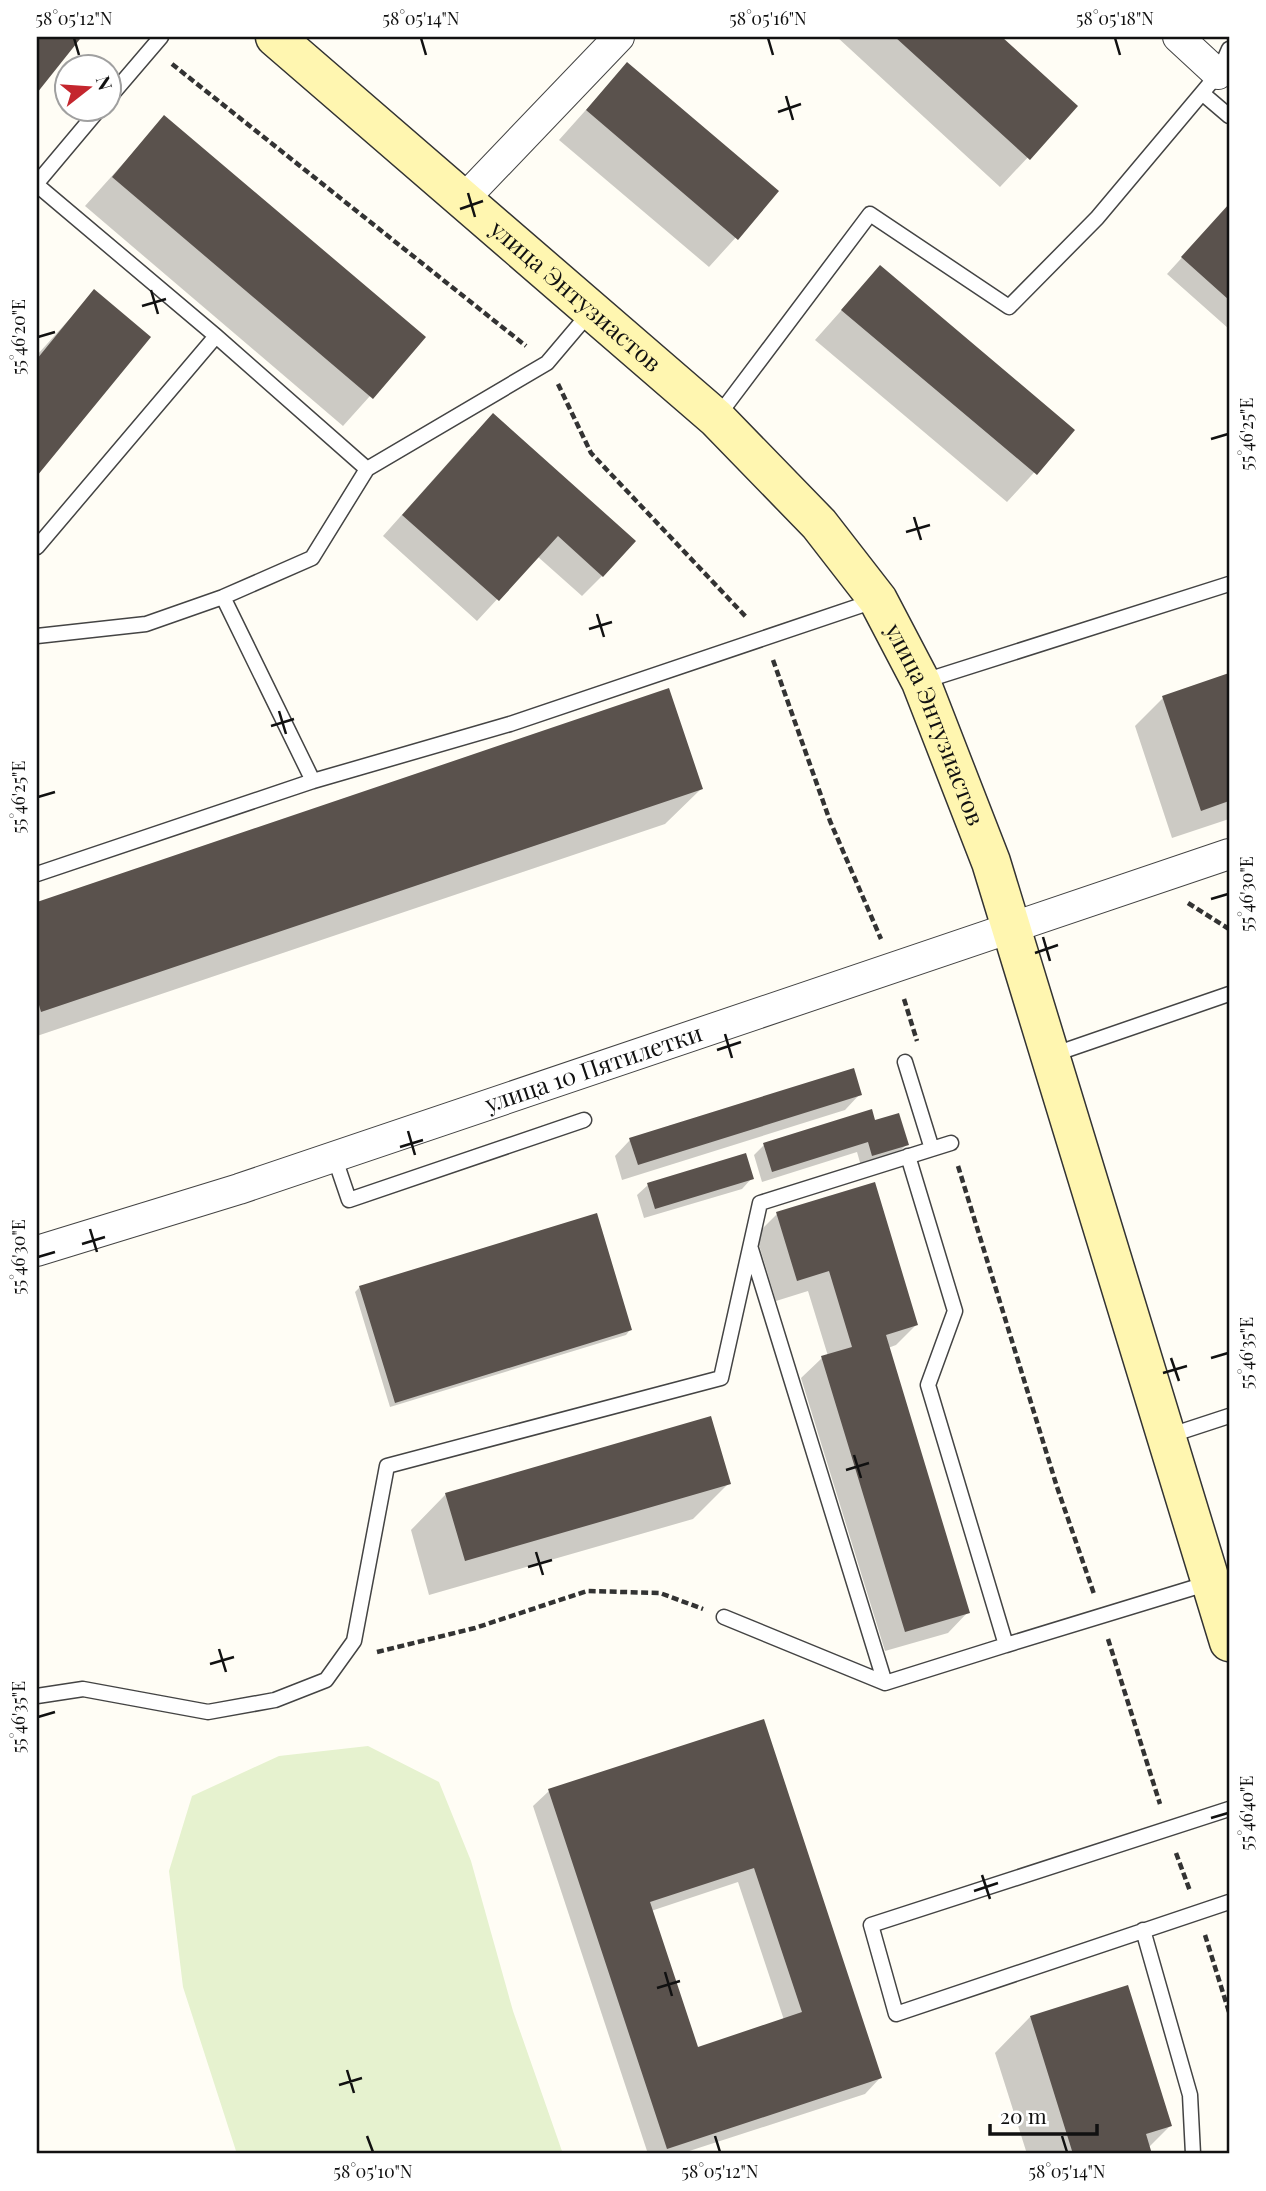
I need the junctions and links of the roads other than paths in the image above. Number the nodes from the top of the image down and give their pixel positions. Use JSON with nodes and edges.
{"nodes":[{"id":1,"x":275,"y":37,"type":"edge"},
{"id":2,"x":619,"y":37,"type":"edge"},
{"id":3,"x":1178,"y":37,"type":"edge"},
{"id":4,"x":156,"y":42,"type":"edge"},
{"id":5,"x":1216,"y":72,"type":"edge"},
{"id":6,"x":122,"y":82,"type":"edge"},
{"id":7,"x":1229,"y":116,"type":"edge"},
{"id":8,"x":88,"y":122,"type":"edge"},
{"id":9,"x":37,"y":184,"type":"edge"},
{"id":10,"x":464,"y":199,"type":"junction"},
{"id":11,"x":592,"y":310,"type":"junction"},
{"id":12,"x":216,"y":336,"type":"junction"},
{"id":13,"x":716,"y":418,"type":"junction"},
{"id":14,"x":367,"y":469,"type":"junction"},
{"id":15,"x":37,"y":547,"type":"edge"},
{"id":16,"x":1229,"y":584,"type":"edge"},
{"id":17,"x":223,"y":597,"type":"junction"},
{"id":18,"x":878,"y":600,"type":"junction"},
{"id":19,"x":37,"y":636,"type":"edge"},
{"id":20,"x":921,"y":682,"type":"junction"},
{"id":21,"x":313,"y":781,"type":"junction"},
{"id":22,"x":1229,"y":854,"type":"edge"},
{"id":23,"x":37,"y":874,"type":"edge"},
{"id":24,"x":1011,"y":926,"type":"junction"},
{"id":25,"x":1229,"y":994,"type":"edge"},
{"id":26,"x":1051,"y":1056,"type":"junction"},
{"id":27,"x":905,"y":1062,"type":"dead end"},
{"id":28,"x":584,"y":1120,"type":"dead end"},
{"id":29,"x":951,"y":1143,"type":"road end"},
{"id":30,"x":932,"y":1149,"type":"junction"},
{"id":31,"x":334,"y":1156,"type":"junction"},
{"id":32,"x":908,"y":1156,"type":"junction"},
{"id":33,"x":750,"y":1248,"type":"junction"},
{"id":34,"x":37,"y":1251,"type":"edge"},
{"id":35,"x":1229,"y":1416,"type":"edge"},
{"id":36,"x":1168,"y":1436,"type":"junction"},
{"id":37,"x":1211,"y":1582,"type":"junction"},
{"id":38,"x":724,"y":1617,"type":"road end"},
{"id":39,"x":1229,"y":1642,"type":"edge"},
{"id":40,"x":1006,"y":1645,"type":"junction"},
{"id":41,"x":885,"y":1683,"type":"junction"},
{"id":42,"x":37,"y":1696,"type":"edge"},
{"id":43,"x":1229,"y":1809,"type":"edge"},
{"id":44,"x":1229,"y":1902,"type":"edge"},
{"id":45,"x":1143,"y":1930,"type":"junction"},
{"id":46,"x":1193,"y":2154,"type":"edge"}],
"edges":[{"from":1,"to":10,"type":"street","name":"улица Энтузиастов"},
{"from":2,"to":10,"type":"street"},
{"from":3,"to":5,"type":"street"},
{"from":4,"to":6,"type":"lane"},
{"from":5,"to":7,"type":"lane"},
{"from":5,"to":13,"type":"lane"},
{"from":8,"to":9,"type":"lane"},
{"from":9,"to":12,"type":"lane"},
{"from":10,"to":11,"type":"street","name":"улица Энтузиастов"},
{"from":11,"to":13,"type":"street","name":"улица Энтузиастов"},
{"from":11,"to":14,"type":"lane"},
{"from":12,"to":14,"type":"lane"},
{"from":12,"to":15,"type":"lane"},
{"from":13,"to":18,"type":"street","name":"улица Энтузиастов"},
{"from":14,"to":17,"type":"lane"},
{"from":16,"to":20,"type":"lane"},
{"from":17,"to":19,"type":"lane"},
{"from":17,"to":21,"type":"lane"},
{"from":18,"to":20,"type":"street","name":"улица Энтузиастов"},
{"from":18,"to":21,"type":"lane"},
{"from":20,"to":24,"type":"street","name":"улица Энтузиастов"},
{"from":21,"to":23,"type":"lane"},
{"from":22,"to":24,"type":"street","name":"улица 10 Пятилетки"},
{"from":24,"to":26,"type":"street","name":"улица Энтузиастов"},
{"from":24,"to":31,"type":"street","name":"улица 10 Пятилетки"},
{"from":25,"to":26,"type":"lane"},
{"from":26,"to":36,"type":"street","name":"улица Энтузиастов"},
{"from":27,"to":30,"type":"lane"},
{"from":28,"to":31,"type":"lane"},
{"from":29,"to":30,"type":"lane"},
{"from":30,"to":32,"type":"lane"},
{"from":31,"to":34,"type":"street","name":"улица 10 Пятилетки"},
{"from":32,"to":33,"type":"lane"},
{"from":32,"to":40,"type":"lane"},
{"from":33,"to":41,"type":"lane"},
{"from":33,"to":42,"type":"lane"},
{"from":35,"to":36,"type":"lane"},
{"from":36,"to":37,"type":"street","name":"улица Энтузиастов"},
{"from":37,"to":39,"type":"street","name":"улица Энтузиастов"},
{"from":37,"to":40,"type":"lane"},
{"from":38,"to":41,"type":"lane"},
{"from":40,"to":41,"type":"lane"},
{"from":43,"to":45,"type":"lane"},
{"from":44,"to":45,"type":"lane"},
{"from":45,"to":46,"type":"lane"}]}
